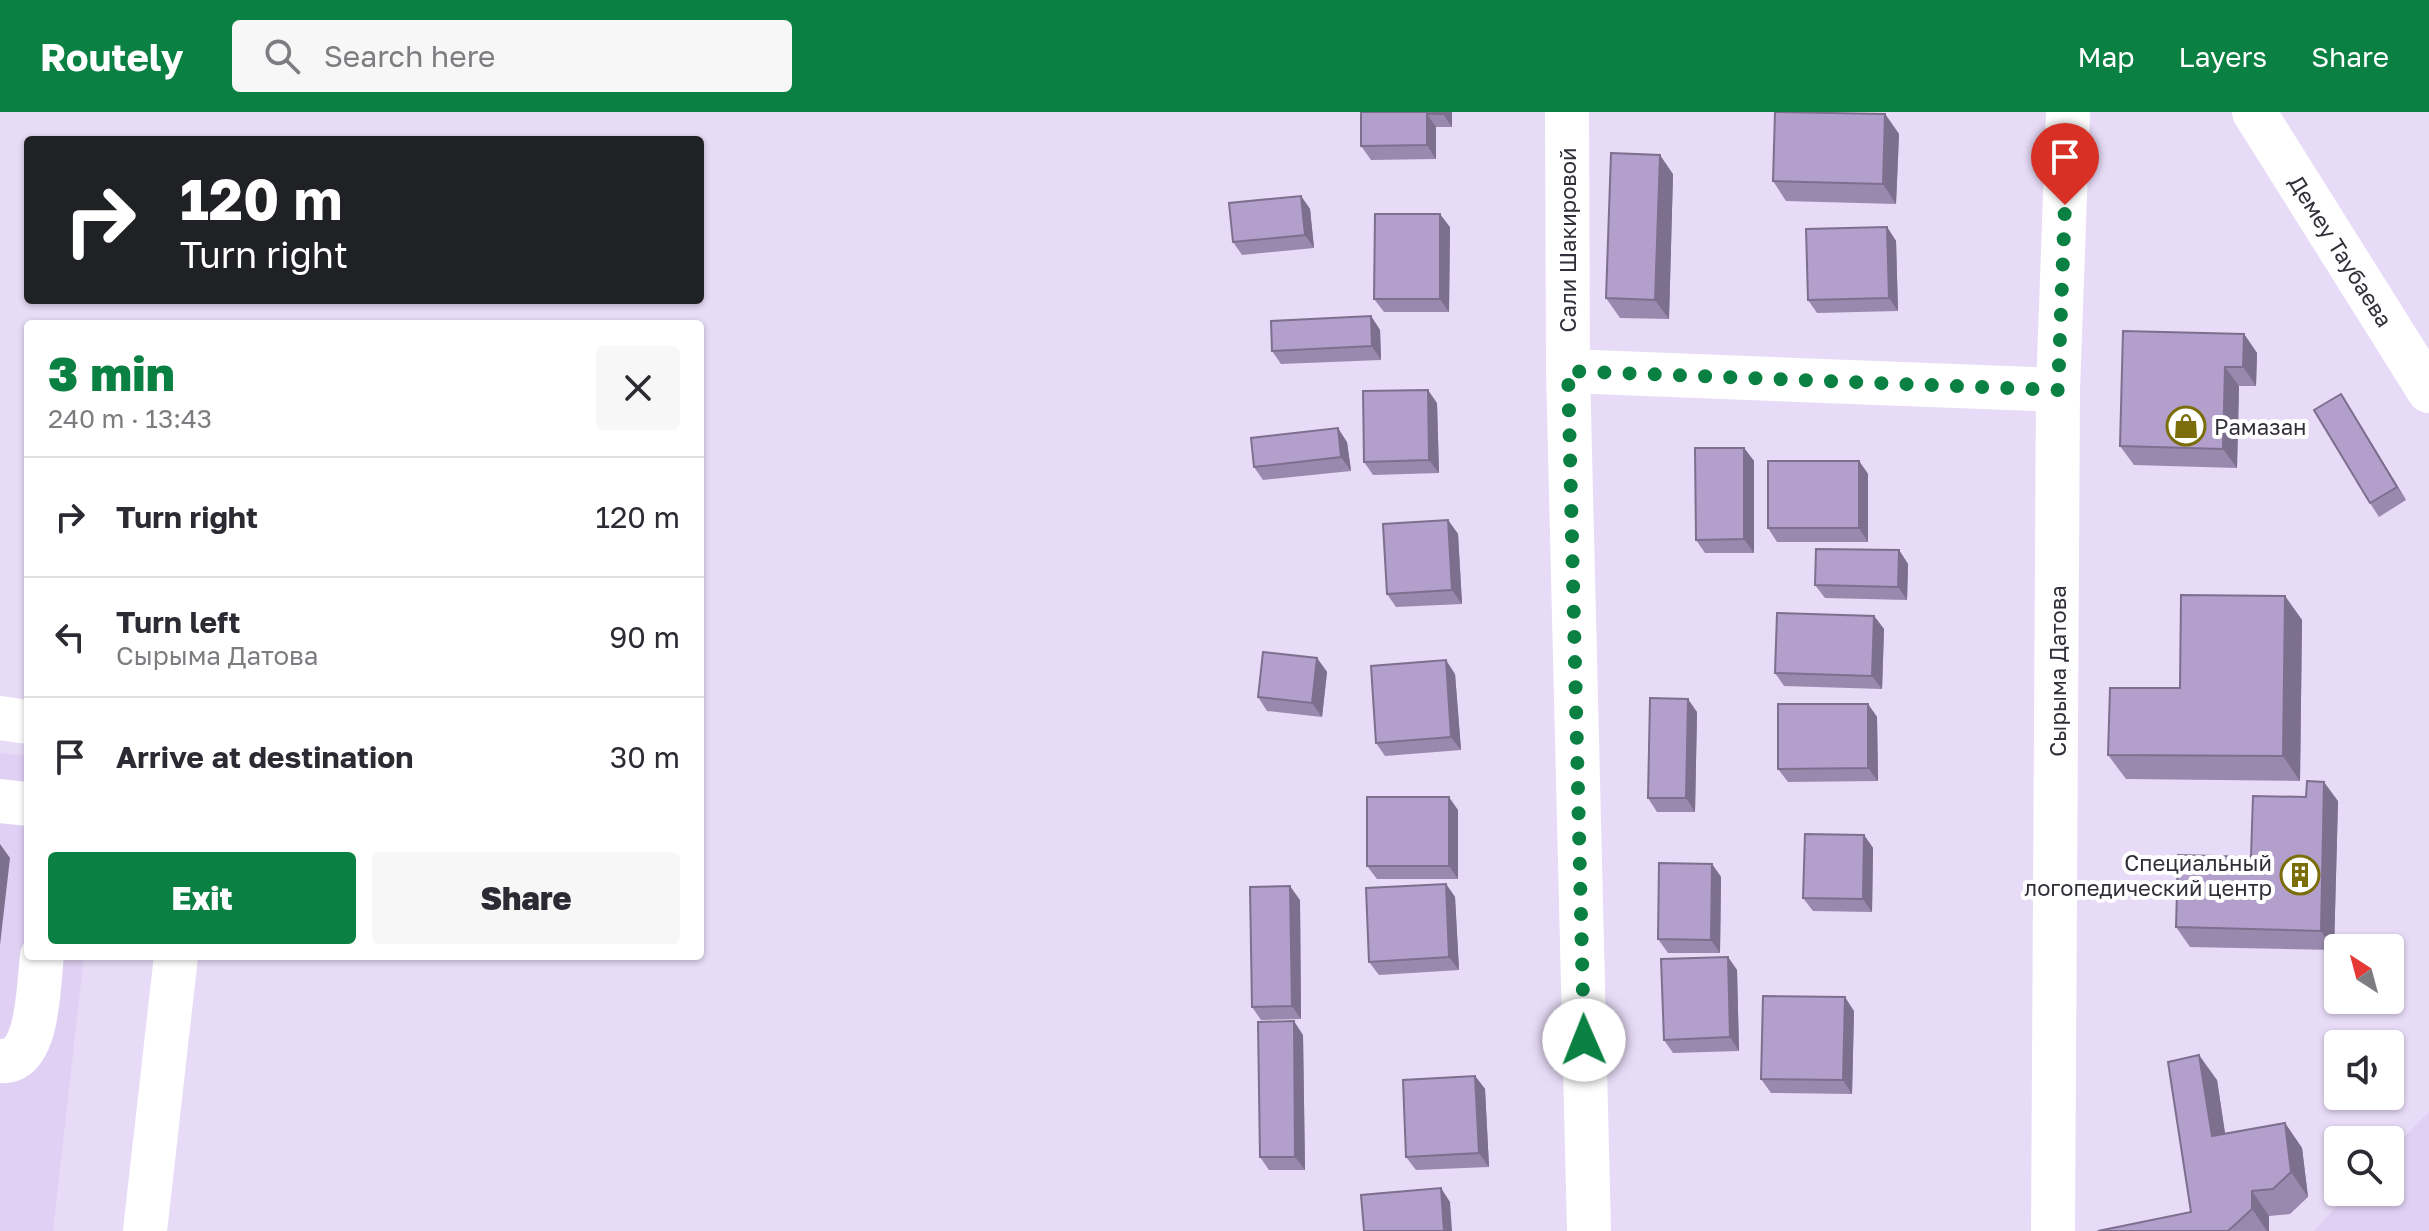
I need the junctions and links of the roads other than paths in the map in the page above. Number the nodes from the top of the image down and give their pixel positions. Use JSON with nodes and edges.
{"nodes":[{"id":1,"x":1567,"y":112,"type":"edge"},
{"id":2,"x":2068,"y":112,"type":"edge"},
{"id":3,"x":2254,"y":112,"type":"edge"},
{"id":4,"x":1568,"y":371,"type":"junction"},
{"id":5,"x":2058,"y":390,"type":"junction"},
{"id":6,"x":2429,"y":391,"type":"edge"},
{"id":7,"x":0,"y":718,"type":"edge"},
{"id":8,"x":24,"y":721,"type":"edge"},
{"id":9,"x":0,"y":801,"type":"edge"},
{"id":10,"x":24,"y":804,"type":"edge"},
{"id":11,"x":42,"y":960,"type":"edge"},
{"id":12,"x":176,"y":960,"type":"edge"},
{"id":13,"x":0,"y":1061,"type":"edge"},
{"id":14,"x":145,"y":1231,"type":"edge"},
{"id":15,"x":1589,"y":1231,"type":"edge"},
{"id":16,"x":2053,"y":1231,"type":"edge"}],
"edges":[{"from":1,"to":4,"type":"street","name":"Сали Шакировой"},
{"from":2,"to":5,"type":"street","name":"Сырыма Датова"},
{"from":3,"to":6,"type":"street","name":"Демеу Таубаева"},
{"from":4,"to":5,"type":"street"},
{"from":4,"to":15,"type":"street","name":"Сали Шакировой"},
{"from":5,"to":16,"type":"street","name":"Сырыма Датова"},
{"from":7,"to":8,"type":"street"},
{"from":9,"to":10,"type":"street"},
{"from":11,"to":13,"type":"street"},
{"from":12,"to":14,"type":"street"}]}
